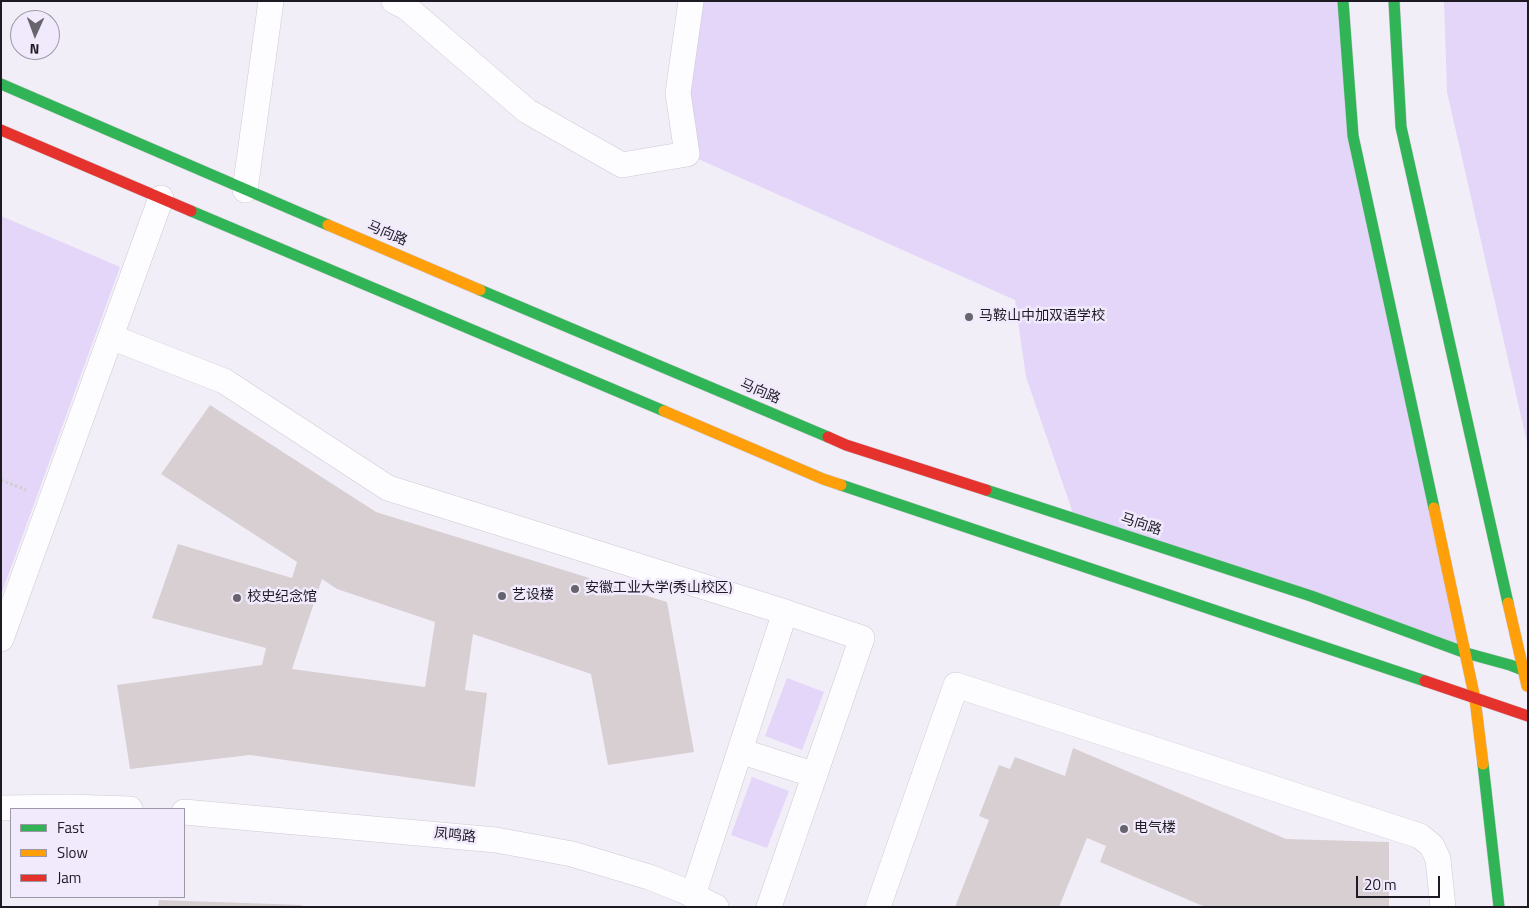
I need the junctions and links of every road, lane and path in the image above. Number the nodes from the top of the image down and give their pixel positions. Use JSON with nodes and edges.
{"nodes":[{"id":1,"x":271,"y":1,"type":"edge"},
{"id":2,"x":394,"y":1,"type":"edge"},
{"id":3,"x":691,"y":1,"type":"edge"},
{"id":4,"x":1343,"y":1,"type":"edge"},
{"id":5,"x":1394,"y":1,"type":"edge"},
{"id":6,"x":1,"y":84,"type":"edge"},
{"id":7,"x":1,"y":130,"type":"edge"},
{"id":8,"x":245,"y":190,"type":"junction"},
{"id":9,"x":161,"y":198,"type":"junction"},
{"id":10,"x":111,"y":337,"type":"junction"},
{"id":11,"x":785,"y":612,"type":"junction"},
{"id":12,"x":1,"y":639,"type":"edge"},
{"id":13,"x":1466,"y":653,"type":"junction"},
{"id":14,"x":1526,"y":671,"type":"edge"},
{"id":15,"x":1528,"y":689,"type":"edge"},
{"id":16,"x":1475,"y":699,"type":"junction"},
{"id":17,"x":1528,"y":716,"type":"edge"},
{"id":18,"x":740,"y":751,"type":"junction"},
{"id":19,"x":815,"y":775,"type":"junction"},
{"id":20,"x":1,"y":808,"type":"edge"},
{"id":21,"x":100,"y":808,"type":"edge"},
{"id":22,"x":185,"y":812,"type":"edge"},
{"id":23,"x":693,"y":895,"type":"junction"},
{"id":24,"x":716,"y":907,"type":"edge"},
{"id":25,"x":770,"y":907,"type":"edge"},
{"id":26,"x":878,"y":907,"type":"edge"},
{"id":27,"x":1443,"y":907,"type":"edge"},
{"id":28,"x":1499,"y":907,"type":"edge"}],
"edges":[{"from":1,"to":8,"type":"street"},
{"from":2,"to":3,"type":"street"},
{"from":4,"to":13,"type":"main road"},
{"from":5,"to":14,"type":"main road"},
{"from":6,"to":8,"type":"main road","name":"马向路"},
{"from":7,"to":9,"type":"main road"},
{"from":8,"to":13,"type":"main road","name":"马向路"},
{"from":9,"to":10,"type":"street"},
{"from":9,"to":16,"type":"main road"},
{"from":10,"to":11,"type":"street"},
{"from":10,"to":12,"type":"street"},
{"from":11,"to":18,"type":"street"},
{"from":11,"to":19,"type":"street"},
{"from":13,"to":14,"type":"main road","name":"马向路"},
{"from":13,"to":16,"type":"main road"},
{"from":14,"to":15,"type":"main road"},
{"from":16,"to":17,"type":"main road"},
{"from":16,"to":28,"type":"main road"},
{"from":18,"to":19,"type":"street"},
{"from":18,"to":23,"type":"street"},
{"from":19,"to":25,"type":"street"},
{"from":20,"to":21,"type":"street"},
{"from":22,"to":23,"type":"street","name":"凤鸣路"},
{"from":23,"to":24,"type":"street","name":"凤鸣路"},
{"from":26,"to":27,"type":"street"}]}
